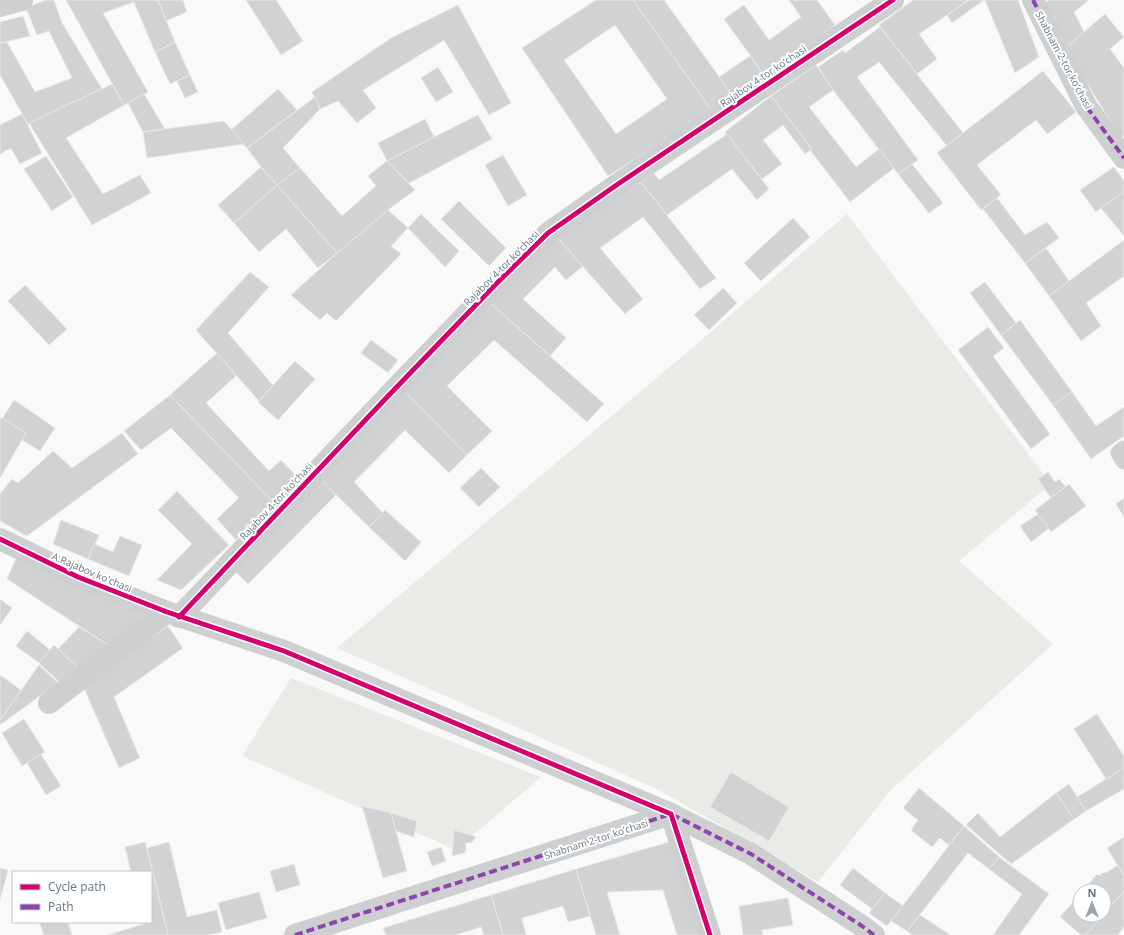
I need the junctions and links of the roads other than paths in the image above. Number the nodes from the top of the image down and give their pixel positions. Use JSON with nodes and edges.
{"nodes":[{"id":1,"x":22,"y":0,"type":"edge"},
{"id":2,"x":893,"y":0,"type":"edge"},
{"id":3,"x":1033,"y":0,"type":"edge"},
{"id":4,"x":0,"y":6,"type":"edge"},
{"id":5,"x":1124,"y":158,"type":"edge"},
{"id":6,"x":1124,"y":449,"type":"edge"},
{"id":7,"x":1124,"y":461,"type":"edge"},
{"id":8,"x":0,"y":539,"type":"edge"},
{"id":9,"x":173,"y":615,"type":"junction"},
{"id":10,"x":49,"y":703,"type":"dead end"},
{"id":11,"x":671,"y":814,"type":"junction"},
{"id":12,"x":295,"y":935,"type":"edge"},
{"id":13,"x":710,"y":935,"type":"edge"},
{"id":14,"x":874,"y":935,"type":"edge"}],
"edges":[{"from":1,"to":4,"type":"street"},
{"from":2,"to":9,"type":"street","name":"Rajabov 4-tor koʼchasi"},
{"from":3,"to":5,"type":"street","name":"Shabnam 2-tor koʼchasi"},
{"from":6,"to":7,"type":"lane"},
{"from":8,"to":9,"type":"street","name":"A.Rajabov koʻchasi"},
{"from":9,"to":10,"type":"street","name":"Rajabov 4-tor koʼchasi"},
{"from":9,"to":11,"type":"street","name":"A.Rajabov koʻchasi"},
{"from":11,"to":12,"type":"street","name":"Shabnam 2-tor koʼchasi"},
{"from":11,"to":13,"type":"street"},
{"from":11,"to":14,"type":"street"}]}
